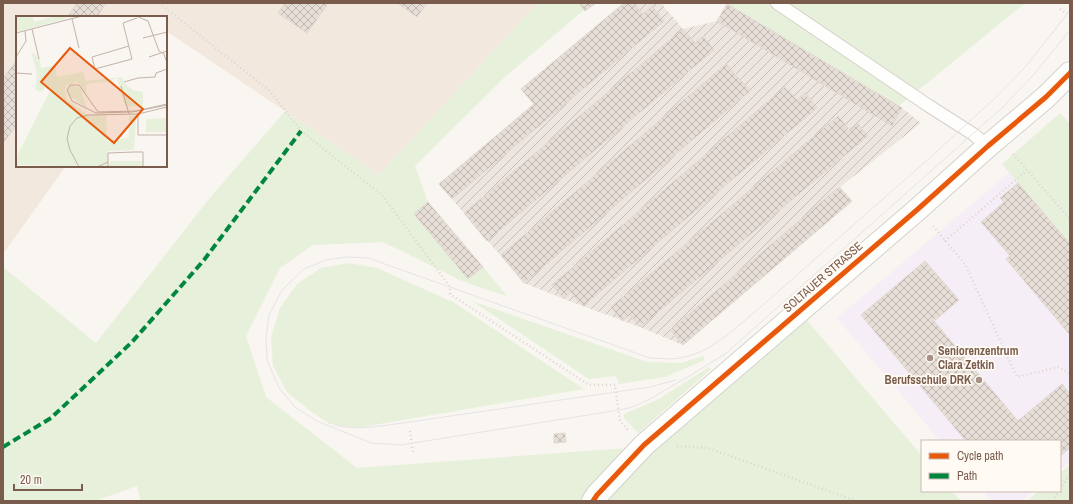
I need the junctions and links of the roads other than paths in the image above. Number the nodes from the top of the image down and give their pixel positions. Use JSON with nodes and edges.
{"nodes":[{"id":1,"x":777,"y":3,"type":"edge"},
{"id":2,"x":1069,"y":76,"type":"edge"},
{"id":3,"x":988,"y":146,"type":"junction"},
{"id":4,"x":594,"y":501,"type":"edge"}],
"edges":[{"from":1,"to":3,"type":"lane"},
{"from":2,"to":3,"type":"street","name":"SOLTAUER STRASSE"},
{"from":3,"to":4,"type":"street","name":"SOLTAUER STRASSE"}]}
